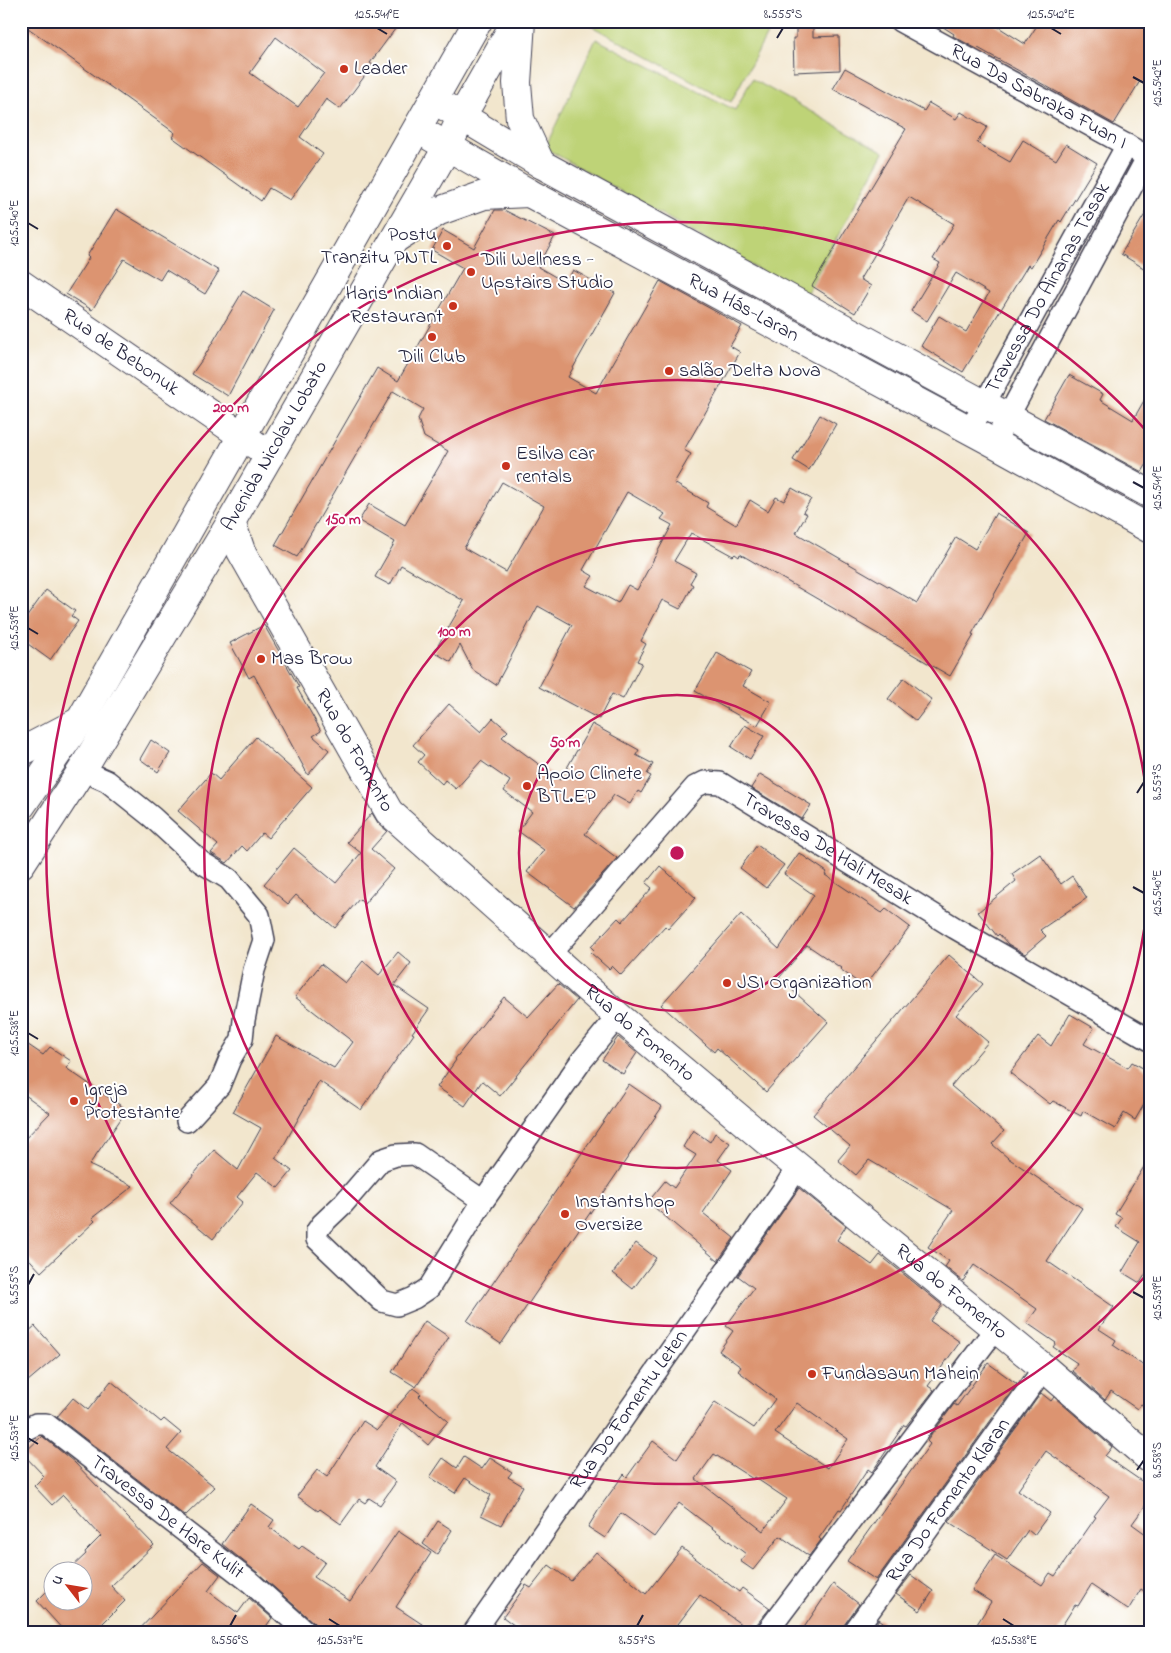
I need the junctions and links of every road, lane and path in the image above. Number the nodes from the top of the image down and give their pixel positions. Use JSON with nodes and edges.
{"nodes":[{"id":1,"x":478,"y":21,"type":"edge"},
{"id":2,"x":516,"y":21,"type":"edge"},
{"id":3,"x":521,"y":21,"type":"edge"},
{"id":4,"x":900,"y":21,"type":"edge"},
{"id":5,"x":433,"y":100,"type":"junction"},
{"id":6,"x":462,"y":116,"type":"junction"},
{"id":7,"x":416,"y":129,"type":"junction"},
{"id":8,"x":1127,"y":145,"type":"junction"},
{"id":9,"x":448,"y":146,"type":"junction"},
{"id":10,"x":1149,"y":157,"type":"edge"},
{"id":11,"x":541,"y":164,"type":"junction"},
{"id":12,"x":529,"y":192,"type":"junction"},
{"id":13,"x":394,"y":240,"type":"junction"},
{"id":14,"x":21,"y":284,"type":"edge"},
{"id":15,"x":983,"y":405,"type":"junction"},
{"id":16,"x":1008,"y":417,"type":"junction"},
{"id":17,"x":970,"y":430,"type":"junction"},
{"id":18,"x":242,"y":435,"type":"junction"},
{"id":19,"x":994,"y":443,"type":"junction"},
{"id":20,"x":270,"y":455,"type":"junction"},
{"id":21,"x":1150,"y":494,"type":"edge"},
{"id":22,"x":231,"y":522,"type":"junction"},
{"id":23,"x":1150,"y":529,"type":"edge"},
{"id":24,"x":80,"y":721,"type":"junction"},
{"id":25,"x":21,"y":752,"type":"edge"},
{"id":26,"x":82,"y":770,"type":"junction"},
{"id":27,"x":21,"y":806,"type":"edge"},
{"id":28,"x":26,"y":856,"type":"edge"},
{"id":29,"x":550,"y":955,"type":"junction"},
{"id":30,"x":618,"y":1016,"type":"junction"},
{"id":31,"x":1150,"y":1040,"type":"edge"},
{"id":32,"x":187,"y":1121,"type":"dead end"},
{"id":33,"x":791,"y":1177,"type":"junction"},
{"id":34,"x":483,"y":1201,"type":"junction"},
{"id":35,"x":996,"y":1328,"type":"junction"},
{"id":36,"x":1044,"y":1368,"type":"junction"},
{"id":37,"x":21,"y":1432,"type":"edge"},
{"id":38,"x":1150,"y":1458,"type":"edge"},
{"id":39,"x":306,"y":1632,"type":"edge"},
{"id":40,"x":474,"y":1632,"type":"edge"},
{"id":41,"x":767,"y":1632,"type":"edge"},
{"id":42,"x":854,"y":1632,"type":"edge"}],
"edges":[{"from":1,"to":5,"type":"main road","name":"Avenida Nicolau Lobato"},
{"from":2,"to":6,"type":"main road","name":"Avenida Nicolau Lobato"},
{"from":3,"to":11,"type":"main road"},
{"from":4,"to":8,"type":"street","name":"Rua Da Sabraka Fuan I"},
{"from":5,"to":6,"type":"main road","name":"Rua Hás-Laran"},
{"from":5,"to":7,"type":"main road","name":"Avenida Nicolau Lobato"},
{"from":6,"to":9,"type":"main road","name":"Avenida Nicolau Lobato"},
{"from":6,"to":11,"type":"main road","name":"Rua Hás-Laran"},
{"from":7,"to":9,"type":"main road","name":"Rua Hás-Laran"},
{"from":7,"to":18,"type":"main road","name":"Avenida Nicolau Lobato"},
{"from":8,"to":10,"type":"street","name":"Rua Da Sabraka Fuan I"},
{"from":8,"to":15,"type":"street","name":"Travessa Do Ainanas Tasak"},
{"from":9,"to":12,"type":"main road","name":"Rua Hás-Laran"},
{"from":9,"to":13,"type":"main road","name":"Avenida Nicolau Lobato"},
{"from":10,"to":16,"type":"street","name":"Travessa Do Ainanas Tasak"},
{"from":11,"to":15,"type":"main road","name":"Rua Hás-Laran"},
{"from":12,"to":13,"type":"main road"},
{"from":12,"to":17,"type":"main road","name":"Rua Hás-Laran"},
{"from":13,"to":20,"type":"main road","name":"Avenida Nicolau Lobato"},
{"from":14,"to":18,"type":"main road","name":"Rua de Bebonuk"},
{"from":15,"to":16,"type":"main road","name":"Rua Hás-Laran"},
{"from":15,"to":17,"type":"street","name":"Travessa Do Ainanas Tasak"},
{"from":16,"to":19,"type":"street","name":"Travessa Do Ainanas Tasak"},
{"from":16,"to":21,"type":"main road","name":"Rua Hás-Laran"},
{"from":17,"to":19,"type":"main road","name":"Rua Hás-Laran"},
{"from":18,"to":20,"type":"main road","name":"Rua de Bebonuk"},
{"from":18,"to":24,"type":"main road","name":"Avenida Nicolau Lobato"},
{"from":19,"to":23,"type":"main road","name":"Rua Hás-Laran"},
{"from":20,"to":22,"type":"main road","name":"Avenida Nicolau Lobato"},
{"from":22,"to":26,"type":"main road","name":"Avenida Nicolau Lobato"},
{"from":22,"to":29,"type":"main road","name":"Rua do Fomento"},
{"from":24,"to":25,"type":"main road"},
{"from":24,"to":27,"type":"main road","name":"Avenida Nicolau Lobato"},
{"from":26,"to":28,"type":"main road","name":"Avenida Nicolau Lobato"},
{"from":26,"to":32,"type":"street"},
{"from":29,"to":30,"type":"main road","name":"Rua do Fomento"},
{"from":29,"to":31,"type":"street","name":"Travessa De Hali Mesak"},
{"from":30,"to":33,"type":"main road","name":"Rua do Fomento"},
{"from":30,"to":34,"type":"street"},
{"from":33,"to":35,"type":"main road","name":"Rua do Fomento"},
{"from":33,"to":40,"type":"street","name":"Rua Do Fomentu Leten"},
{"from":34,"to":34,"type":"street"},
{"from":35,"to":36,"type":"main road","name":"Rua do Fomento"},
{"from":35,"to":41,"type":"street"},
{"from":36,"to":38,"type":"main road","name":"Rua do Fomento"},
{"from":36,"to":42,"type":"street","name":"Rua Do Fomento Klaran"},
{"from":37,"to":39,"type":"street","name":"Travessa De Hare Kulit"}]}
